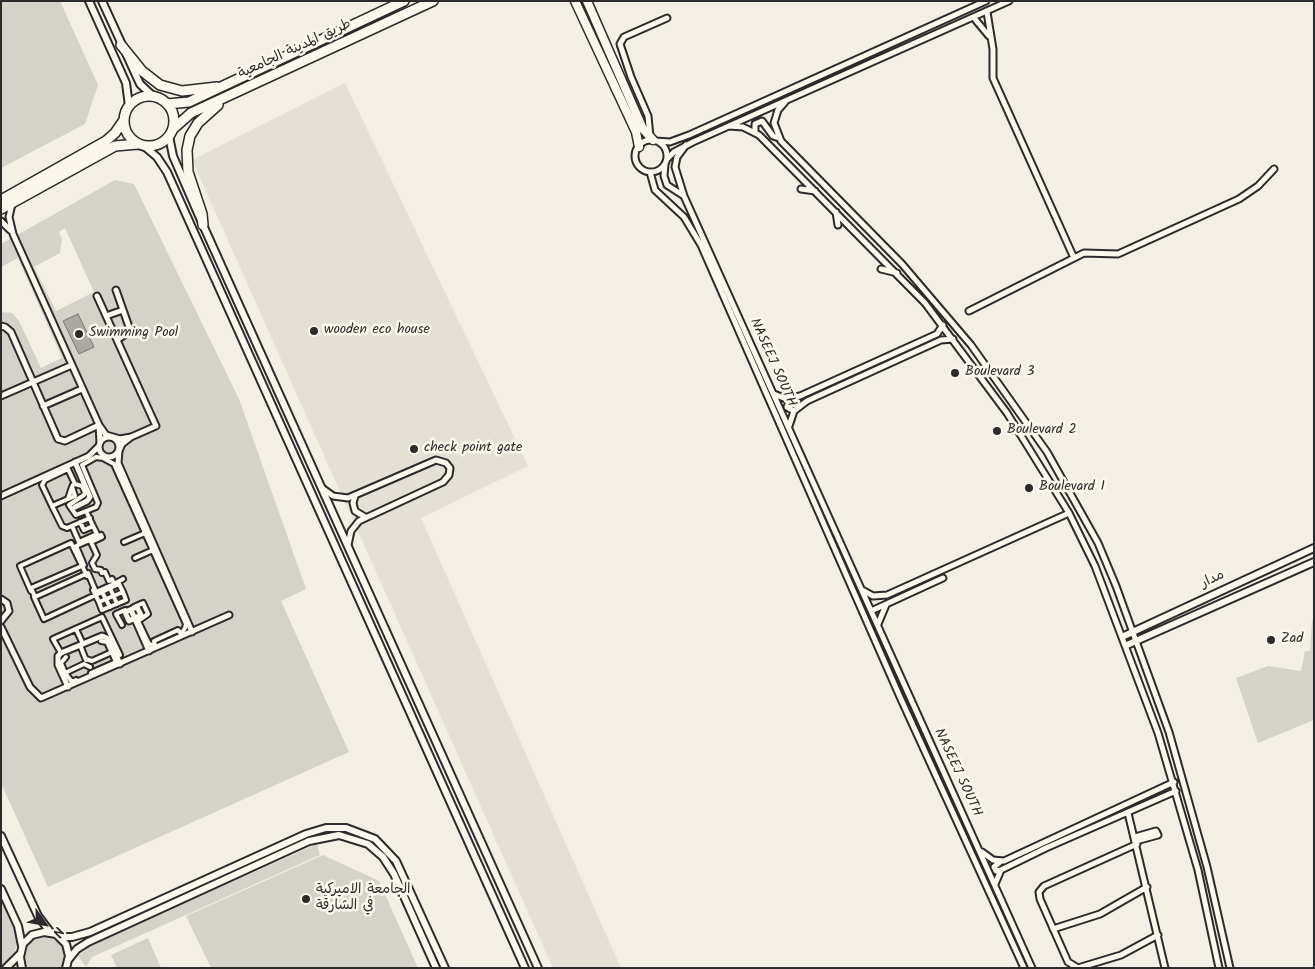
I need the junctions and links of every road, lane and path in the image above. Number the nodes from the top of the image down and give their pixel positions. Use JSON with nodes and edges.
{"nodes":[{"id":1,"x":89,"y":1,"type":"edge"},
{"id":2,"x":102,"y":1,"type":"edge"},
{"id":3,"x":404,"y":1,"type":"edge"},
{"id":4,"x":433,"y":1,"type":"edge"},
{"id":5,"x":575,"y":1,"type":"edge"},
{"id":6,"x":587,"y":1,"type":"edge"},
{"id":7,"x":986,"y":1,"type":"edge"},
{"id":8,"x":1009,"y":1,"type":"edge"},
{"id":9,"x":987,"y":12,"type":"junction"},
{"id":10,"x":668,"y":18,"type":"dead end"},
{"id":11,"x":974,"y":18,"type":"junction"},
{"id":12,"x":992,"y":41,"type":"junction"},
{"id":13,"x":121,"y":45,"type":"junction"},
{"id":14,"x":822,"y":76,"type":"junction"},
{"id":15,"x":826,"y":84,"type":"junction"},
{"id":16,"x":220,"y":88,"type":"junction"},
{"id":17,"x":154,"y":97,"type":"junction"},
{"id":18,"x":223,"y":99,"type":"junction"},
{"id":19,"x":785,"y":102,"type":"junction"},
{"id":20,"x":167,"y":104,"type":"junction"},
{"id":21,"x":129,"y":106,"type":"junction"},
{"id":22,"x":124,"y":119,"type":"junction"},
{"id":23,"x":729,"y":126,"type":"junction"},
{"id":24,"x":755,"y":132,"type":"junction"},
{"id":25,"x":171,"y":133,"type":"junction"},
{"id":26,"x":779,"y":138,"type":"junction"},
{"id":27,"x":653,"y":140,"type":"junction"},
{"id":28,"x":141,"y":145,"type":"junction"},
{"id":29,"x":686,"y":145,"type":"junction"},
{"id":30,"x":639,"y":147,"type":"junction"},
{"id":31,"x":666,"y":162,"type":"junction"},
{"id":32,"x":1274,"y":169,"type":"dead end"},
{"id":33,"x":650,"y":172,"type":"junction"},
{"id":34,"x":801,"y":189,"type":"dead end"},
{"id":35,"x":816,"y":191,"type":"junction"},
{"id":36,"x":684,"y":196,"type":"junction"},
{"id":37,"x":1,"y":200,"type":"edge"},
{"id":38,"x":12,"y":203,"type":"junction"},
{"id":39,"x":1,"y":210,"type":"edge"},
{"id":40,"x":836,"y":211,"type":"junction"},
{"id":41,"x":1,"y":221,"type":"edge"},
{"id":42,"x":203,"y":225,"type":"junction"},
{"id":43,"x":838,"y":225,"type":"dead end"},
{"id":44,"x":13,"y":234,"type":"junction"},
{"id":45,"x":1074,"y":258,"type":"junction"},
{"id":46,"x":881,"y":269,"type":"dead end"},
{"id":47,"x":898,"y":274,"type":"junction"},
{"id":48,"x":116,"y":290,"type":"dead end"},
{"id":49,"x":97,"y":296,"type":"dead end"},
{"id":50,"x":123,"y":310,"type":"junction"},
{"id":51,"x":969,"y":312,"type":"dead end"},
{"id":52,"x":106,"y":316,"type":"junction"},
{"id":53,"x":943,"y":325,"type":"junction"},
{"id":54,"x":1,"y":326,"type":"edge"},
{"id":55,"x":940,"y":332,"type":"junction"},
{"id":56,"x":943,"y":339,"type":"junction"},
{"id":57,"x":953,"y":339,"type":"junction"},
{"id":58,"x":118,"y":340,"type":"junction"},
{"id":59,"x":890,"y":350,"type":"dead end"},
{"id":60,"x":896,"y":353,"type":"junction"},
{"id":61,"x":858,"y":364,"type":"dead end"},
{"id":62,"x":72,"y":365,"type":"junction"},
{"id":63,"x":853,"y":372,"type":"junction"},
{"id":64,"x":32,"y":383,"type":"junction"},
{"id":65,"x":82,"y":389,"type":"junction"},
{"id":66,"x":773,"y":394,"type":"junction"},
{"id":67,"x":1,"y":396,"type":"edge"},
{"id":68,"x":790,"y":399,"type":"junction"},
{"id":69,"x":43,"y":406,"type":"junction"},
{"id":70,"x":794,"y":411,"type":"junction"},
{"id":71,"x":99,"y":425,"type":"junction"},
{"id":72,"x":789,"y":429,"type":"junction"},
{"id":73,"x":131,"y":437,"type":"junction"},
{"id":74,"x":112,"y":438,"type":"junction"},
{"id":75,"x":100,"y":444,"type":"junction"},
{"id":76,"x":119,"y":451,"type":"junction"},
{"id":77,"x":89,"y":456,"type":"junction"},
{"id":78,"x":106,"y":457,"type":"junction"},
{"id":79,"x":75,"y":462,"type":"junction"},
{"id":80,"x":120,"y":469,"type":"junction"},
{"id":81,"x":73,"y":486,"type":"junction"},
{"id":82,"x":320,"y":486,"type":"junction"},
{"id":83,"x":1,"y":496,"type":"edge"},
{"id":84,"x":355,"y":496,"type":"junction"},
{"id":85,"x":52,"y":506,"type":"junction"},
{"id":86,"x":75,"y":507,"type":"dead end"},
{"id":87,"x":86,"y":511,"type":"junction"},
{"id":88,"x":1069,"y":513,"type":"junction"},
{"id":89,"x":365,"y":517,"type":"junction"},
{"id":90,"x":90,"y":518,"type":"junction"},
{"id":91,"x":80,"y":522,"type":"junction"},
{"id":92,"x":72,"y":526,"type":"junction"},
{"id":93,"x":93,"y":526,"type":"junction"},
{"id":94,"x":84,"y":530,"type":"junction"},
{"id":95,"x":145,"y":533,"type":"junction"},
{"id":96,"x":75,"y":534,"type":"junction"},
{"id":97,"x":88,"y":538,"type":"junction"},
{"id":98,"x":124,"y":542,"type":"dead end"},
{"id":99,"x":348,"y":548,"type":"junction"},
{"id":100,"x":1314,"y":548,"type":"edge"},
{"id":101,"x":152,"y":550,"type":"junction"},
{"id":102,"x":135,"y":558,"type":"dead end"},
{"id":103,"x":1314,"y":562,"type":"edge"},
{"id":104,"x":82,"y":566,"type":"junction"},
{"id":105,"x":86,"y":574,"type":"junction"},
{"id":106,"x":943,"y":578,"type":"dead end"},
{"id":107,"x":124,"y":579,"type":"dead end"},
{"id":108,"x":114,"y":584,"type":"junction"},
{"id":109,"x":110,"y":588,"type":"junction"},
{"id":110,"x":861,"y":589,"type":"junction"},
{"id":111,"x":102,"y":592,"type":"junction"},
{"id":112,"x":122,"y":592,"type":"junction"},
{"id":113,"x":96,"y":595,"type":"junction"},
{"id":114,"x":114,"y":596,"type":"junction"},
{"id":115,"x":877,"y":596,"type":"junction"},
{"id":116,"x":1,"y":599,"type":"edge"},
{"id":117,"x":106,"y":600,"type":"junction"},
{"id":118,"x":99,"y":602,"type":"junction"},
{"id":119,"x":117,"y":604,"type":"junction"},
{"id":120,"x":886,"y":605,"type":"junction"},
{"id":121,"x":110,"y":607,"type":"junction"},
{"id":122,"x":131,"y":610,"type":"dead end"},
{"id":123,"x":874,"y":610,"type":"junction"},
{"id":124,"x":8,"y":615,"type":"junction"},
{"id":125,"x":229,"y":615,"type":"dead end"},
{"id":126,"x":1,"y":621,"type":"edge"},
{"id":127,"x":122,"y":625,"type":"dead end"},
{"id":128,"x":1,"y":627,"type":"edge"},
{"id":129,"x":878,"y":627,"type":"junction"},
{"id":130,"x":76,"y":629,"type":"junction"},
{"id":131,"x":192,"y":632,"type":"junction"},
{"id":132,"x":1133,"y":632,"type":"junction"},
{"id":133,"x":1124,"y":636,"type":"junction"},
{"id":134,"x":7,"y":637,"type":"junction"},
{"id":135,"x":101,"y":641,"type":"dead end"},
{"id":136,"x":1136,"y":641,"type":"junction"},
{"id":137,"x":81,"y":644,"type":"junction"},
{"id":138,"x":1127,"y":645,"type":"junction"},
{"id":139,"x":149,"y":651,"type":"junction"},
{"id":140,"x":112,"y":652,"type":"junction"},
{"id":141,"x":63,"y":655,"type":"junction"},
{"id":142,"x":120,"y":655,"type":"dead end"},
{"id":143,"x":86,"y":658,"type":"junction"},
{"id":144,"x":92,"y":661,"type":"junction"},
{"id":145,"x":84,"y":664,"type":"junction"},
{"id":146,"x":120,"y":664,"type":"junction"},
{"id":147,"x":90,"y":666,"type":"junction"},
{"id":148,"x":65,"y":673,"type":"junction"},
{"id":149,"x":92,"y":673,"type":"junction"},
{"id":150,"x":68,"y":687,"type":"junction"},
{"id":151,"x":1174,"y":782,"type":"junction"},
{"id":152,"x":1176,"y":791,"type":"junction"},
{"id":153,"x":1128,"y":812,"type":"junction"},
{"id":154,"x":1,"y":836,"type":"edge"},
{"id":155,"x":1136,"y":840,"type":"junction"},
{"id":156,"x":980,"y":851,"type":"junction"},
{"id":157,"x":1002,"y":861,"type":"junction"},
{"id":158,"x":1001,"y":870,"type":"junction"},
{"id":159,"x":995,"y":884,"type":"junction"},
{"id":160,"x":1147,"y":887,"type":"junction"},
{"id":161,"x":1,"y":889,"type":"edge"},
{"id":162,"x":1054,"y":929,"type":"junction"},
{"id":163,"x":51,"y":932,"type":"junction"},
{"id":164,"x":1158,"y":935,"type":"junction"},
{"id":165,"x":60,"y":937,"type":"junction"},
{"id":166,"x":22,"y":946,"type":"junction"},
{"id":167,"x":20,"y":954,"type":"junction"},
{"id":168,"x":69,"y":959,"type":"junction"},
{"id":169,"x":6,"y":968,"type":"edge"},
{"id":170,"x":22,"y":968,"type":"edge"},
{"id":171,"x":66,"y":968,"type":"edge"},
{"id":172,"x":436,"y":968,"type":"edge"},
{"id":173,"x":445,"y":968,"type":"edge"},
{"id":174,"x":525,"y":968,"type":"edge"},
{"id":175,"x":538,"y":968,"type":"edge"},
{"id":176,"x":1024,"y":968,"type":"edge"},
{"id":177,"x":1032,"y":968,"type":"edge"},
{"id":178,"x":1078,"y":968,"type":"edge"},
{"id":179,"x":1165,"y":968,"type":"edge"},
{"id":180,"x":1219,"y":968,"type":"edge"},
{"id":181,"x":1230,"y":968,"type":"edge"}],
"edges":[{"from":1,"to":21,"type":"street"},
{"from":2,"to":13,"type":"street"},
{"from":3,"to":16,"type":"main road","name":"طريق المدينة الجامعية"},
{"from":4,"to":18,"type":"main road","name":"طريق المدينة الجامعية"},
{"from":5,"to":30,"type":"main road"},
{"from":6,"to":27,"type":"main road"},
{"from":7,"to":14,"type":"street"},
{"from":8,"to":9,"type":"street"},
{"from":9,"to":11,"type":"street"},
{"from":9,"to":12,"type":"street"},
{"from":10,"to":27,"type":"street"},
{"from":11,"to":12,"type":"street"},
{"from":11,"to":15,"type":"street"},
{"from":12,"to":45,"type":"street"},
{"from":13,"to":16,"type":"main road"},
{"from":13,"to":17,"type":"street"},
{"from":14,"to":15,"type":"street"},
{"from":14,"to":27,"type":"street"},
{"from":15,"to":19,"type":"street"},
{"from":16,"to":20,"type":"main road","name":"طريق المدينة الجامعية"},
{"from":17,"to":20,"type":"main road"},
{"from":17,"to":21,"type":"main road"},
{"from":18,"to":25,"type":"main road","name":"طريق المدينة الجامعية"},
{"from":18,"to":42,"type":"main road"},
{"from":19,"to":23,"type":"street"},
{"from":19,"to":26,"type":"street"},
{"from":20,"to":25,"type":"main road"},
{"from":21,"to":22,"type":"main road"},
{"from":22,"to":28,"type":"main road"},
{"from":22,"to":37,"type":"main road"},
{"from":23,"to":24,"type":"street"},
{"from":23,"to":29,"type":"street"},
{"from":24,"to":26,"type":"street"},
{"from":24,"to":35,"type":"street"},
{"from":25,"to":28,"type":"main road"},
{"from":25,"to":42,"type":"street"},
{"from":26,"to":132,"type":"street"},
{"from":27,"to":30,"type":"street"},
{"from":27,"to":31,"type":"street"},
{"from":28,"to":38,"type":"main road"},
{"from":28,"to":174,"type":"street"},
{"from":29,"to":31,"type":"street"},
{"from":29,"to":36,"type":"street","name":"NASEEJ SOUTH"},
{"from":30,"to":33,"type":"street"},
{"from":31,"to":33,"type":"street"},
{"from":31,"to":36,"type":"street"},
{"from":32,"to":45,"type":"street"},
{"from":33,"to":176,"type":"street"},
{"from":34,"to":35,"type":"street"},
{"from":35,"to":40,"type":"street"},
{"from":36,"to":66,"type":"street","name":"NASEEJ SOUTH"},
{"from":38,"to":39,"type":"main road"},
{"from":38,"to":44,"type":"street"},
{"from":40,"to":43,"type":"street"},
{"from":40,"to":47,"type":"street"},
{"from":41,"to":44,"type":"street"},
{"from":42,"to":82,"type":"street"},
{"from":44,"to":62,"type":"street"},
{"from":45,"to":51,"type":"street"},
{"from":46,"to":47,"type":"street"},
{"from":47,"to":53,"type":"street"},
{"from":48,"to":50,"type":"street"},
{"from":49,"to":52,"type":"street"},
{"from":50,"to":52,"type":"street"},
{"from":50,"to":58,"type":"street"},
{"from":52,"to":58,"type":"street"},
{"from":53,"to":55,"type":"street"},
{"from":53,"to":57,"type":"street"},
{"from":54,"to":64,"type":"street"},
{"from":55,"to":56,"type":"street"},
{"from":55,"to":60,"type":"street"},
{"from":56,"to":57,"type":"street"},
{"from":56,"to":70,"type":"street"},
{"from":57,"to":88,"type":"street"},
{"from":58,"to":73,"type":"street"},
{"from":59,"to":60,"type":"street"},
{"from":60,"to":63,"type":"street"},
{"from":61,"to":63,"type":"street"},
{"from":62,"to":64,"type":"street"},
{"from":62,"to":65,"type":"street"},
{"from":63,"to":68,"type":"street"},
{"from":64,"to":67,"type":"street"},
{"from":64,"to":69,"type":"street"},
{"from":65,"to":69,"type":"street"},
{"from":65,"to":71,"type":"street"},
{"from":66,"to":68,"type":"street"},
{"from":66,"to":72,"type":"street","name":"NASEEJ SOUTH"},
{"from":68,"to":70,"type":"street"},
{"from":69,"to":71,"type":"street"},
{"from":70,"to":72,"type":"street"},
{"from":71,"to":74,"type":"street"},
{"from":71,"to":75,"type":"street"},
{"from":72,"to":110,"type":"street","name":"NASEEJ SOUTH"},
{"from":73,"to":74,"type":"street"},
{"from":73,"to":76,"type":"street"},
{"from":74,"to":75,"type":"street"},
{"from":74,"to":76,"type":"street"},
{"from":75,"to":77,"type":"street"},
{"from":75,"to":78,"type":"street"},
{"from":76,"to":78,"type":"street"},
{"from":76,"to":80,"type":"street"},
{"from":77,"to":78,"type":"street"},
{"from":77,"to":79,"type":"street"},
{"from":78,"to":80,"type":"street"},
{"from":79,"to":83,"type":"street"},
{"from":79,"to":86,"type":"street"},
{"from":80,"to":131,"type":"street"},
{"from":81,"to":85,"type":"street"},
{"from":81,"to":85,"type":"street"},
{"from":81,"to":87,"type":"street"},
{"from":82,"to":84,"type":"street"},
{"from":82,"to":99,"type":"street"},
{"from":84,"to":89,"type":"street"},
{"from":84,"to":89,"type":"street"},
{"from":85,"to":92,"type":"street"},
{"from":87,"to":90,"type":"street"},
{"from":87,"to":95,"type":"street"},
{"from":88,"to":115,"type":"street"},
{"from":88,"to":133,"type":"street"},
{"from":89,"to":99,"type":"street"},
{"from":90,"to":91,"type":"street"},
{"from":90,"to":93,"type":"street"},
{"from":91,"to":92,"type":"street"},
{"from":91,"to":94,"type":"street"},
{"from":92,"to":96,"type":"street"},
{"from":93,"to":94,"type":"street"},
{"from":93,"to":97,"type":"street"},
{"from":94,"to":96,"type":"street"},
{"from":94,"to":97,"type":"street"},
{"from":95,"to":98,"type":"street"},
{"from":95,"to":101,"type":"street"},
{"from":96,"to":97,"type":"street"},
{"from":99,"to":175,"type":"street"},
{"from":100,"to":132,"type":"street","name":"مدار"},
{"from":101,"to":102,"type":"street"},
{"from":101,"to":127,"type":"street"},
{"from":103,"to":136,"type":"street","name":"مدار"},
{"from":104,"to":105,"type":"street"},
{"from":104,"to":105,"type":"street"},
{"from":104,"to":108,"type":"street"},
{"from":104,"to":113,"type":"street"},
{"from":105,"to":108,"type":"street"},
{"from":105,"to":113,"type":"street"},
{"from":106,"to":120,"type":"street"},
{"from":107,"to":108,"type":"street"},
{"from":109,"to":111,"type":"street"},
{"from":109,"to":112,"type":"street"},
{"from":109,"to":114,"type":"street"},
{"from":110,"to":115,"type":"street"},
{"from":110,"to":123,"type":"street","name":"NASEEJ SOUTH"},
{"from":111,"to":113,"type":"street"},
{"from":111,"to":117,"type":"street"},
{"from":112,"to":114,"type":"street"},
{"from":112,"to":119,"type":"street"},
{"from":113,"to":118,"type":"street"},
{"from":114,"to":117,"type":"street"},
{"from":114,"to":119,"type":"street"},
{"from":115,"to":123,"type":"street"},
{"from":116,"to":124,"type":"street"},
{"from":117,"to":118,"type":"street"},
{"from":117,"to":121,"type":"street"},
{"from":118,"to":121,"type":"street"},
{"from":119,"to":121,"type":"street"},
{"from":120,"to":123,"type":"street"},
{"from":120,"to":129,"type":"street"},
{"from":122,"to":139,"type":"street"},
{"from":123,"to":129,"type":"street","name":"NASEEJ SOUTH"},
{"from":124,"to":126,"type":"street"},
{"from":124,"to":134,"type":"street"},
{"from":125,"to":131,"type":"street"},
{"from":128,"to":134,"type":"street"},
{"from":129,"to":156,"type":"street","name":"NASEEJ SOUTH"},
{"from":130,"to":137,"type":"street"},
{"from":130,"to":141,"type":"street"},
{"from":130,"to":142,"type":"street"},
{"from":131,"to":139,"type":"street"},
{"from":132,"to":133,"type":"street","name":"مدار"},
{"from":132,"to":136,"type":"street"},
{"from":133,"to":138,"type":"street"},
{"from":134,"to":150,"type":"street"},
{"from":135,"to":140,"type":"street"},
{"from":136,"to":138,"type":"street","name":"مدار"},
{"from":136,"to":181,"type":"street"},
{"from":137,"to":141,"type":"street"},
{"from":137,"to":143,"type":"street"},
{"from":137,"to":146,"type":"street"},
{"from":138,"to":151,"type":"street"},
{"from":139,"to":146,"type":"street"},
{"from":140,"to":144,"type":"street"},
{"from":140,"to":149,"type":"street"},
{"from":141,"to":148,"type":"street"},
{"from":141,"to":150,"type":"street"},
{"from":143,"to":144,"type":"street"},
{"from":143,"to":145,"type":"street"},
{"from":144,"to":147,"type":"street"},
{"from":145,"to":147,"type":"street"},
{"from":145,"to":148,"type":"street"},
{"from":146,"to":150,"type":"street"},
{"from":147,"to":149,"type":"street"},
{"from":148,"to":149,"type":"street"},
{"from":151,"to":152,"type":"street"},
{"from":151,"to":157,"type":"street"},
{"from":152,"to":153,"type":"street"},
{"from":152,"to":180,"type":"street"},
{"from":153,"to":155,"type":"street"},
{"from":153,"to":158,"type":"street"},
{"from":154,"to":163,"type":"street"},
{"from":155,"to":160,"type":"street"},
{"from":155,"to":162,"type":"street"},
{"from":156,"to":157,"type":"street"},
{"from":156,"to":159,"type":"street","name":"NASEEJ SOUTH"},
{"from":157,"to":158,"type":"street"},
{"from":158,"to":159,"type":"street"},
{"from":159,"to":177,"type":"street","name":"NASEEJ SOUTH"},
{"from":160,"to":162,"type":"street"},
{"from":160,"to":164,"type":"street"},
{"from":161,"to":166,"type":"street"},
{"from":162,"to":178,"type":"street"},
{"from":163,"to":165,"type":"street"},
{"from":163,"to":166,"type":"street"},
{"from":164,"to":178,"type":"street"},
{"from":164,"to":179,"type":"street"},
{"from":165,"to":168,"type":"street"},
{"from":165,"to":173,"type":"street"},
{"from":166,"to":167,"type":"street"},
{"from":167,"to":169,"type":"street"},
{"from":167,"to":170,"type":"street"},
{"from":168,"to":171,"type":"street"},
{"from":168,"to":172,"type":"street"}]}
